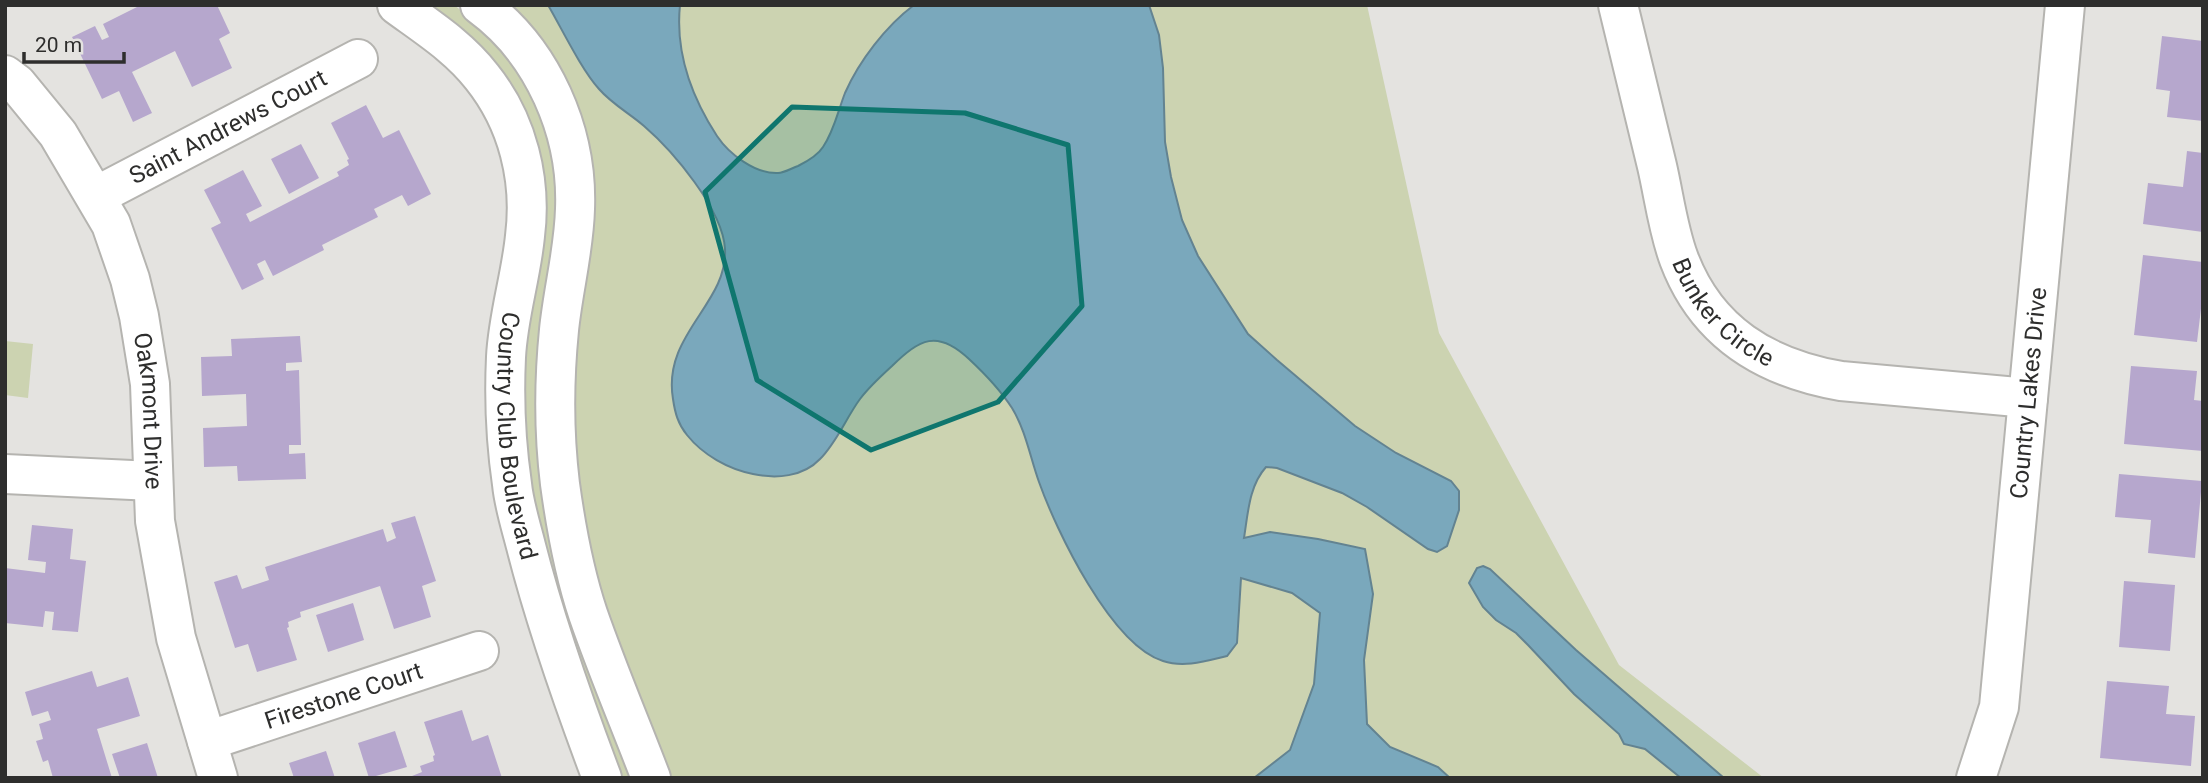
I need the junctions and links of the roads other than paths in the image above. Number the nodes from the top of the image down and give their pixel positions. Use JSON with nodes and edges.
{"nodes":[{"id":1,"x":397,"y":5,"type":"edge"},
{"id":2,"x":480,"y":5,"type":"edge"},
{"id":3,"x":1618,"y":5,"type":"edge"},
{"id":4,"x":2065,"y":5,"type":"edge"},
{"id":5,"x":358,"y":59,"type":"dead end"},
{"id":6,"x":5,"y":75,"type":"edge"},
{"id":7,"x":96,"y":196,"type":"junction"},
{"id":8,"x":2028,"y":398,"type":"junction"},
{"id":9,"x":5,"y":474,"type":"edge"},
{"id":10,"x":153,"y":481,"type":"junction"},
{"id":11,"x":480,"y":651,"type":"dead end"},
{"id":12,"x":206,"y":741,"type":"junction"},
{"id":13,"x":218,"y":778,"type":"edge"},
{"id":14,"x":602,"y":778,"type":"edge"},
{"id":15,"x":651,"y":778,"type":"edge"},
{"id":16,"x":1976,"y":778,"type":"edge"}],
"edges":[{"from":1,"to":14,"type":"street","name":"Country Club Boulevard"},
{"from":2,"to":15,"type":"street","name":"Country Club Boulevard"},
{"from":3,"to":8,"type":"street","name":"Bunker Circle"},
{"from":4,"to":8,"type":"street","name":"Country Lakes Drive"},
{"from":5,"to":7,"type":"street","name":"Saint Andrews Court"},
{"from":6,"to":7,"type":"street","name":"Oakmont Drive"},
{"from":7,"to":10,"type":"street","name":"Oakmont Drive"},
{"from":8,"to":16,"type":"street","name":"Country Lakes Drive"},
{"from":9,"to":10,"type":"street"},
{"from":10,"to":12,"type":"street","name":"Oakmont Drive"},
{"from":11,"to":12,"type":"street","name":"Firestone Court"},
{"from":12,"to":13,"type":"street","name":"Oakmont Drive"}]}
